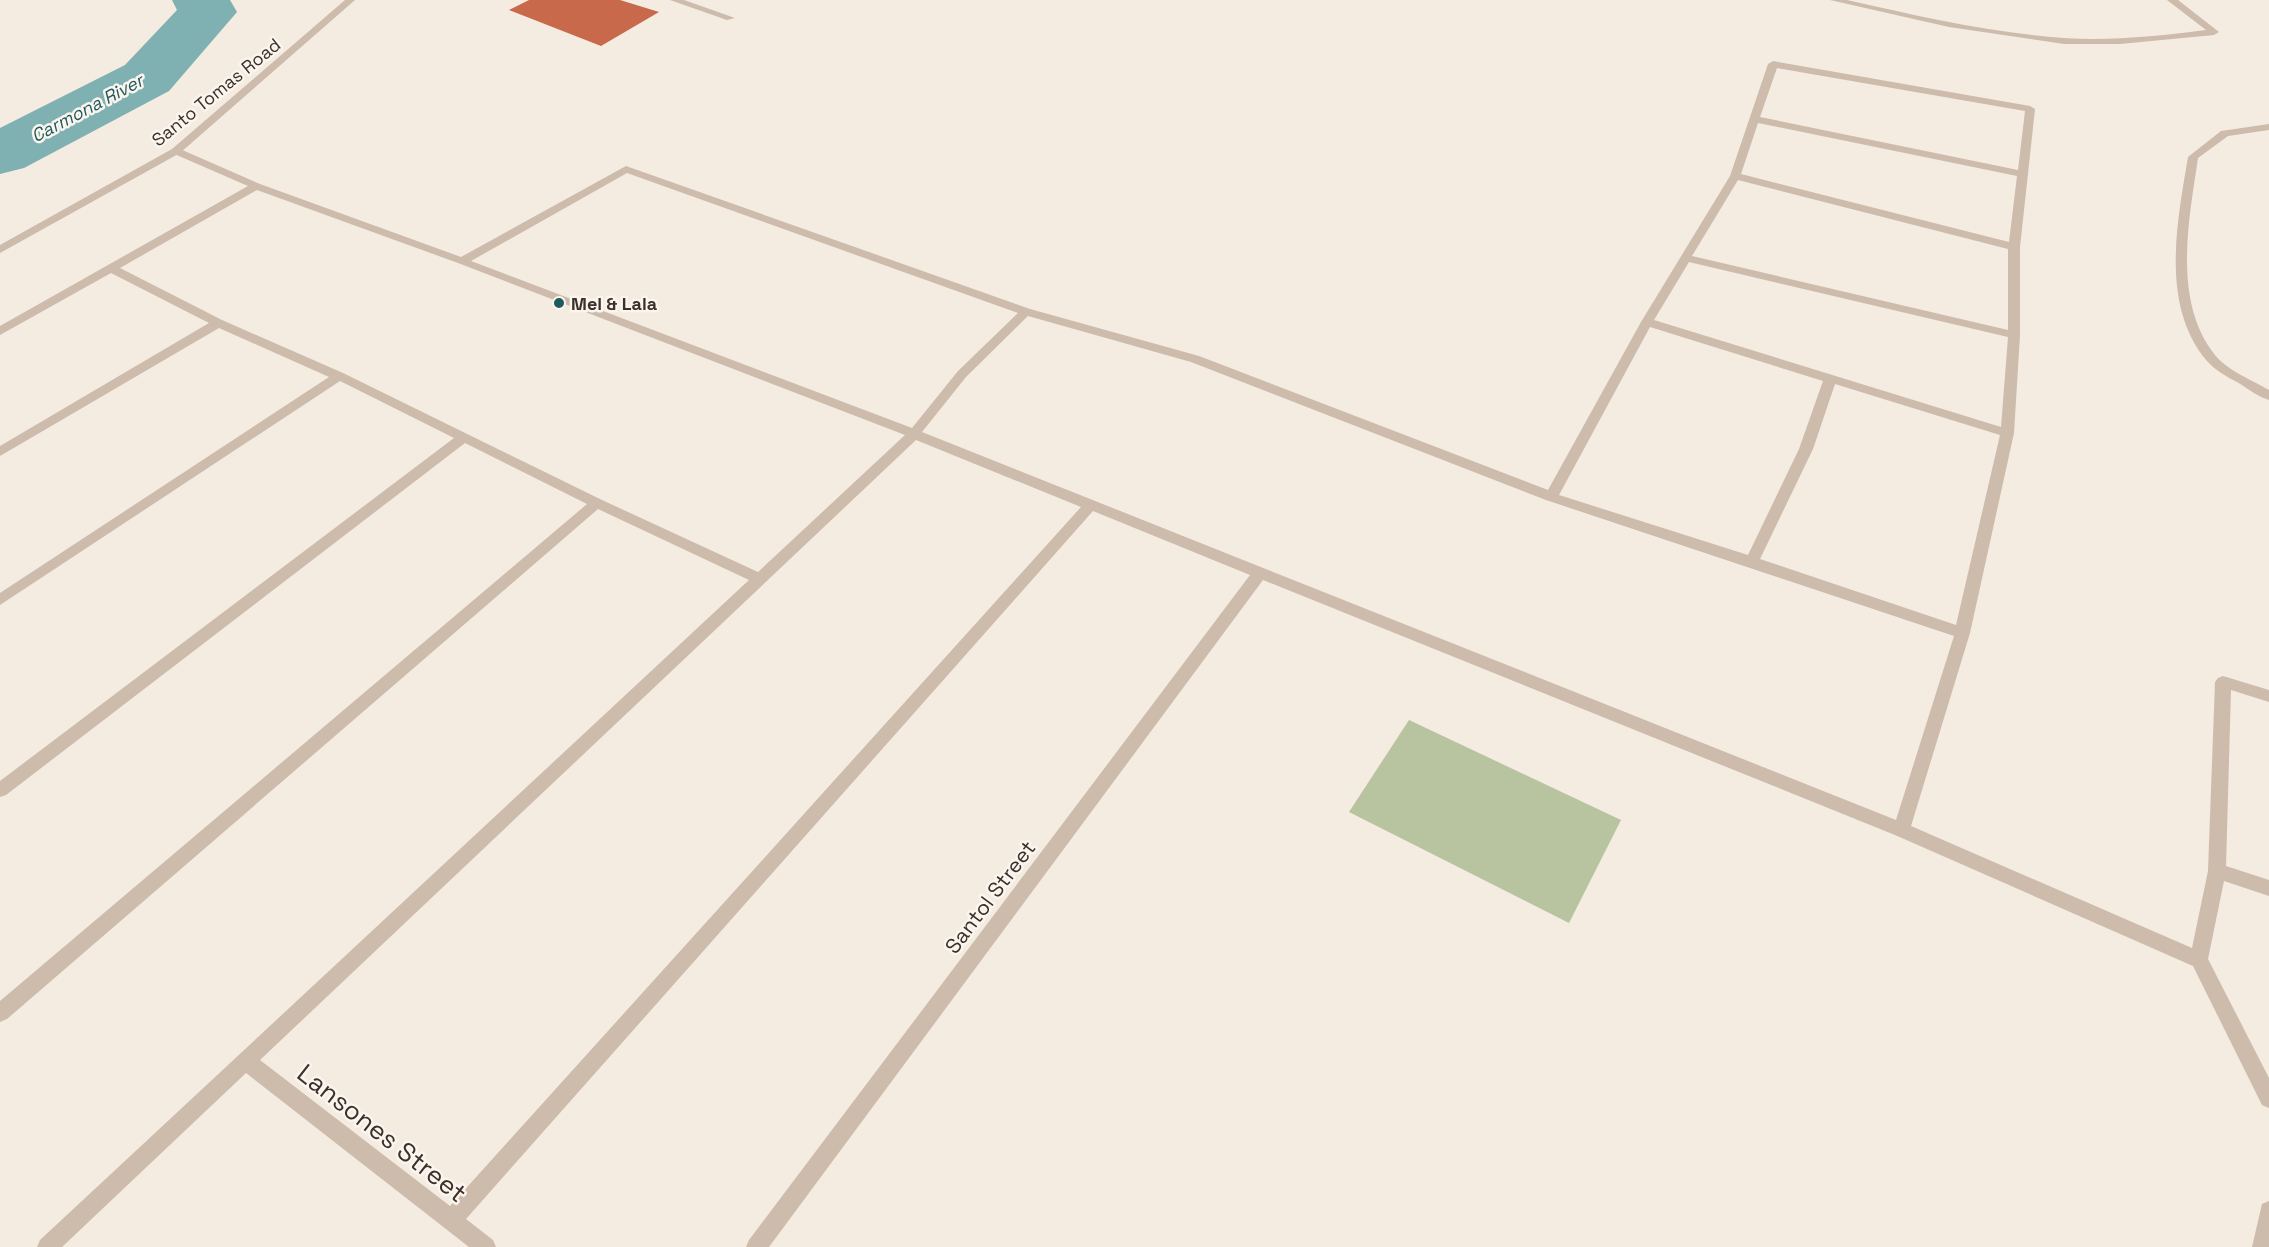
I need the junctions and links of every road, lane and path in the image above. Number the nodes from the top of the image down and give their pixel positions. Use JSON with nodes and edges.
{"nodes":[{"id":1,"x":350,"y":0,"type":"edge"},
{"id":2,"x":675,"y":0,"type":"edge"},
{"id":3,"x":1835,"y":0,"type":"edge"},
{"id":4,"x":2172,"y":0,"type":"edge"},
{"id":5,"x":730,"y":18,"type":"dead end"},
{"id":6,"x":1756,"y":119,"type":"junction"},
{"id":7,"x":2269,"y":127,"type":"edge"},
{"id":8,"x":176,"y":151,"type":"junction"},
{"id":9,"x":2021,"y":174,"type":"junction"},
{"id":10,"x":1736,"y":176,"type":"junction"},
{"id":11,"x":256,"y":186,"type":"junction"},
{"id":12,"x":2014,"y":247,"type":"junction"},
{"id":13,"x":0,"y":250,"type":"edge"},
{"id":14,"x":1686,"y":258,"type":"junction"},
{"id":15,"x":462,"y":261,"type":"junction"},
{"id":16,"x":111,"y":268,"type":"junction"},
{"id":17,"x":1026,"y":312,"type":"junction"},
{"id":18,"x":1647,"y":322,"type":"junction"},
{"id":19,"x":218,"y":323,"type":"junction"},
{"id":20,"x":0,"y":331,"type":"edge"},
{"id":21,"x":2014,"y":335,"type":"junction"},
{"id":22,"x":339,"y":376,"type":"junction"},
{"id":23,"x":1830,"y":380,"type":"junction"},
{"id":24,"x":2269,"y":396,"type":"edge"},
{"id":25,"x":2007,"y":433,"type":"junction"},
{"id":26,"x":914,"y":434,"type":"junction"},
{"id":27,"x":463,"y":438,"type":"junction"},
{"id":28,"x":0,"y":452,"type":"edge"},
{"id":29,"x":1551,"y":497,"type":"junction"},
{"id":30,"x":597,"y":503,"type":"junction"},
{"id":31,"x":1090,"y":506,"type":"junction"},
{"id":32,"x":1752,"y":562,"type":"junction"},
{"id":33,"x":1259,"y":574,"type":"junction"},
{"id":34,"x":760,"y":579,"type":"junction"},
{"id":35,"x":0,"y":600,"type":"edge"},
{"id":36,"x":1962,"y":633,"type":"junction"},
{"id":37,"x":2269,"y":696,"type":"edge"},
{"id":38,"x":0,"y":790,"type":"edge"},
{"id":39,"x":1901,"y":830,"type":"junction"},
{"id":40,"x":2217,"y":871,"type":"junction"},
{"id":41,"x":2269,"y":888,"type":"edge"},
{"id":42,"x":2199,"y":960,"type":"junction"},
{"id":43,"x":0,"y":1013,"type":"edge"},
{"id":44,"x":245,"y":1061,"type":"junction"},
{"id":45,"x":2269,"y":1098,"type":"edge"},
{"id":46,"x":2269,"y":1211,"type":"edge"},
{"id":47,"x":451,"y":1220,"type":"junction"},
{"id":48,"x":47,"y":1247,"type":"edge"},
{"id":49,"x":486,"y":1247,"type":"edge"},
{"id":50,"x":756,"y":1247,"type":"edge"},
{"id":51,"x":2262,"y":1247,"type":"edge"}],
"edges":[{"from":1,"to":8,"type":"street","name":"Santo Tomas Road"},
{"from":2,"to":5,"type":"street"},
{"from":3,"to":4,"type":"street"},
{"from":6,"to":9,"type":"street"},
{"from":6,"to":9,"type":"street"},
{"from":6,"to":10,"type":"street"},
{"from":7,"to":24,"type":"street"},
{"from":8,"to":11,"type":"street"},
{"from":8,"to":13,"type":"street","name":"Santo Tomas Road"},
{"from":9,"to":12,"type":"street"},
{"from":10,"to":12,"type":"street"},
{"from":10,"to":14,"type":"street"},
{"from":11,"to":15,"type":"street"},
{"from":11,"to":16,"type":"street"},
{"from":12,"to":21,"type":"street"},
{"from":14,"to":18,"type":"street"},
{"from":14,"to":21,"type":"street"},
{"from":15,"to":17,"type":"street"},
{"from":15,"to":26,"type":"street"},
{"from":16,"to":19,"type":"street"},
{"from":16,"to":20,"type":"street"},
{"from":17,"to":26,"type":"street"},
{"from":17,"to":29,"type":"street"},
{"from":18,"to":23,"type":"street"},
{"from":18,"to":29,"type":"street"},
{"from":19,"to":22,"type":"street"},
{"from":19,"to":28,"type":"street"},
{"from":21,"to":25,"type":"street"},
{"from":22,"to":27,"type":"street"},
{"from":22,"to":35,"type":"street"},
{"from":23,"to":25,"type":"street"},
{"from":23,"to":32,"type":"street"},
{"from":25,"to":36,"type":"street"},
{"from":26,"to":31,"type":"street"},
{"from":26,"to":34,"type":"street"},
{"from":27,"to":30,"type":"street"},
{"from":27,"to":38,"type":"street"},
{"from":29,"to":32,"type":"street"},
{"from":30,"to":34,"type":"street"},
{"from":30,"to":43,"type":"street"},
{"from":31,"to":33,"type":"street"},
{"from":31,"to":47,"type":"street"},
{"from":32,"to":36,"type":"street"},
{"from":33,"to":39,"type":"street"},
{"from":33,"to":50,"type":"street","name":"Santol Street"},
{"from":34,"to":44,"type":"street"},
{"from":36,"to":39,"type":"street"},
{"from":37,"to":40,"type":"street"},
{"from":39,"to":42,"type":"street"},
{"from":40,"to":41,"type":"street"},
{"from":40,"to":42,"type":"street"},
{"from":42,"to":45,"type":"street"},
{"from":44,"to":47,"type":"street","name":"Lansones Street"},
{"from":44,"to":48,"type":"street"},
{"from":46,"to":51,"type":"street"},
{"from":47,"to":49,"type":"street","name":"Lansones Street"}]}
